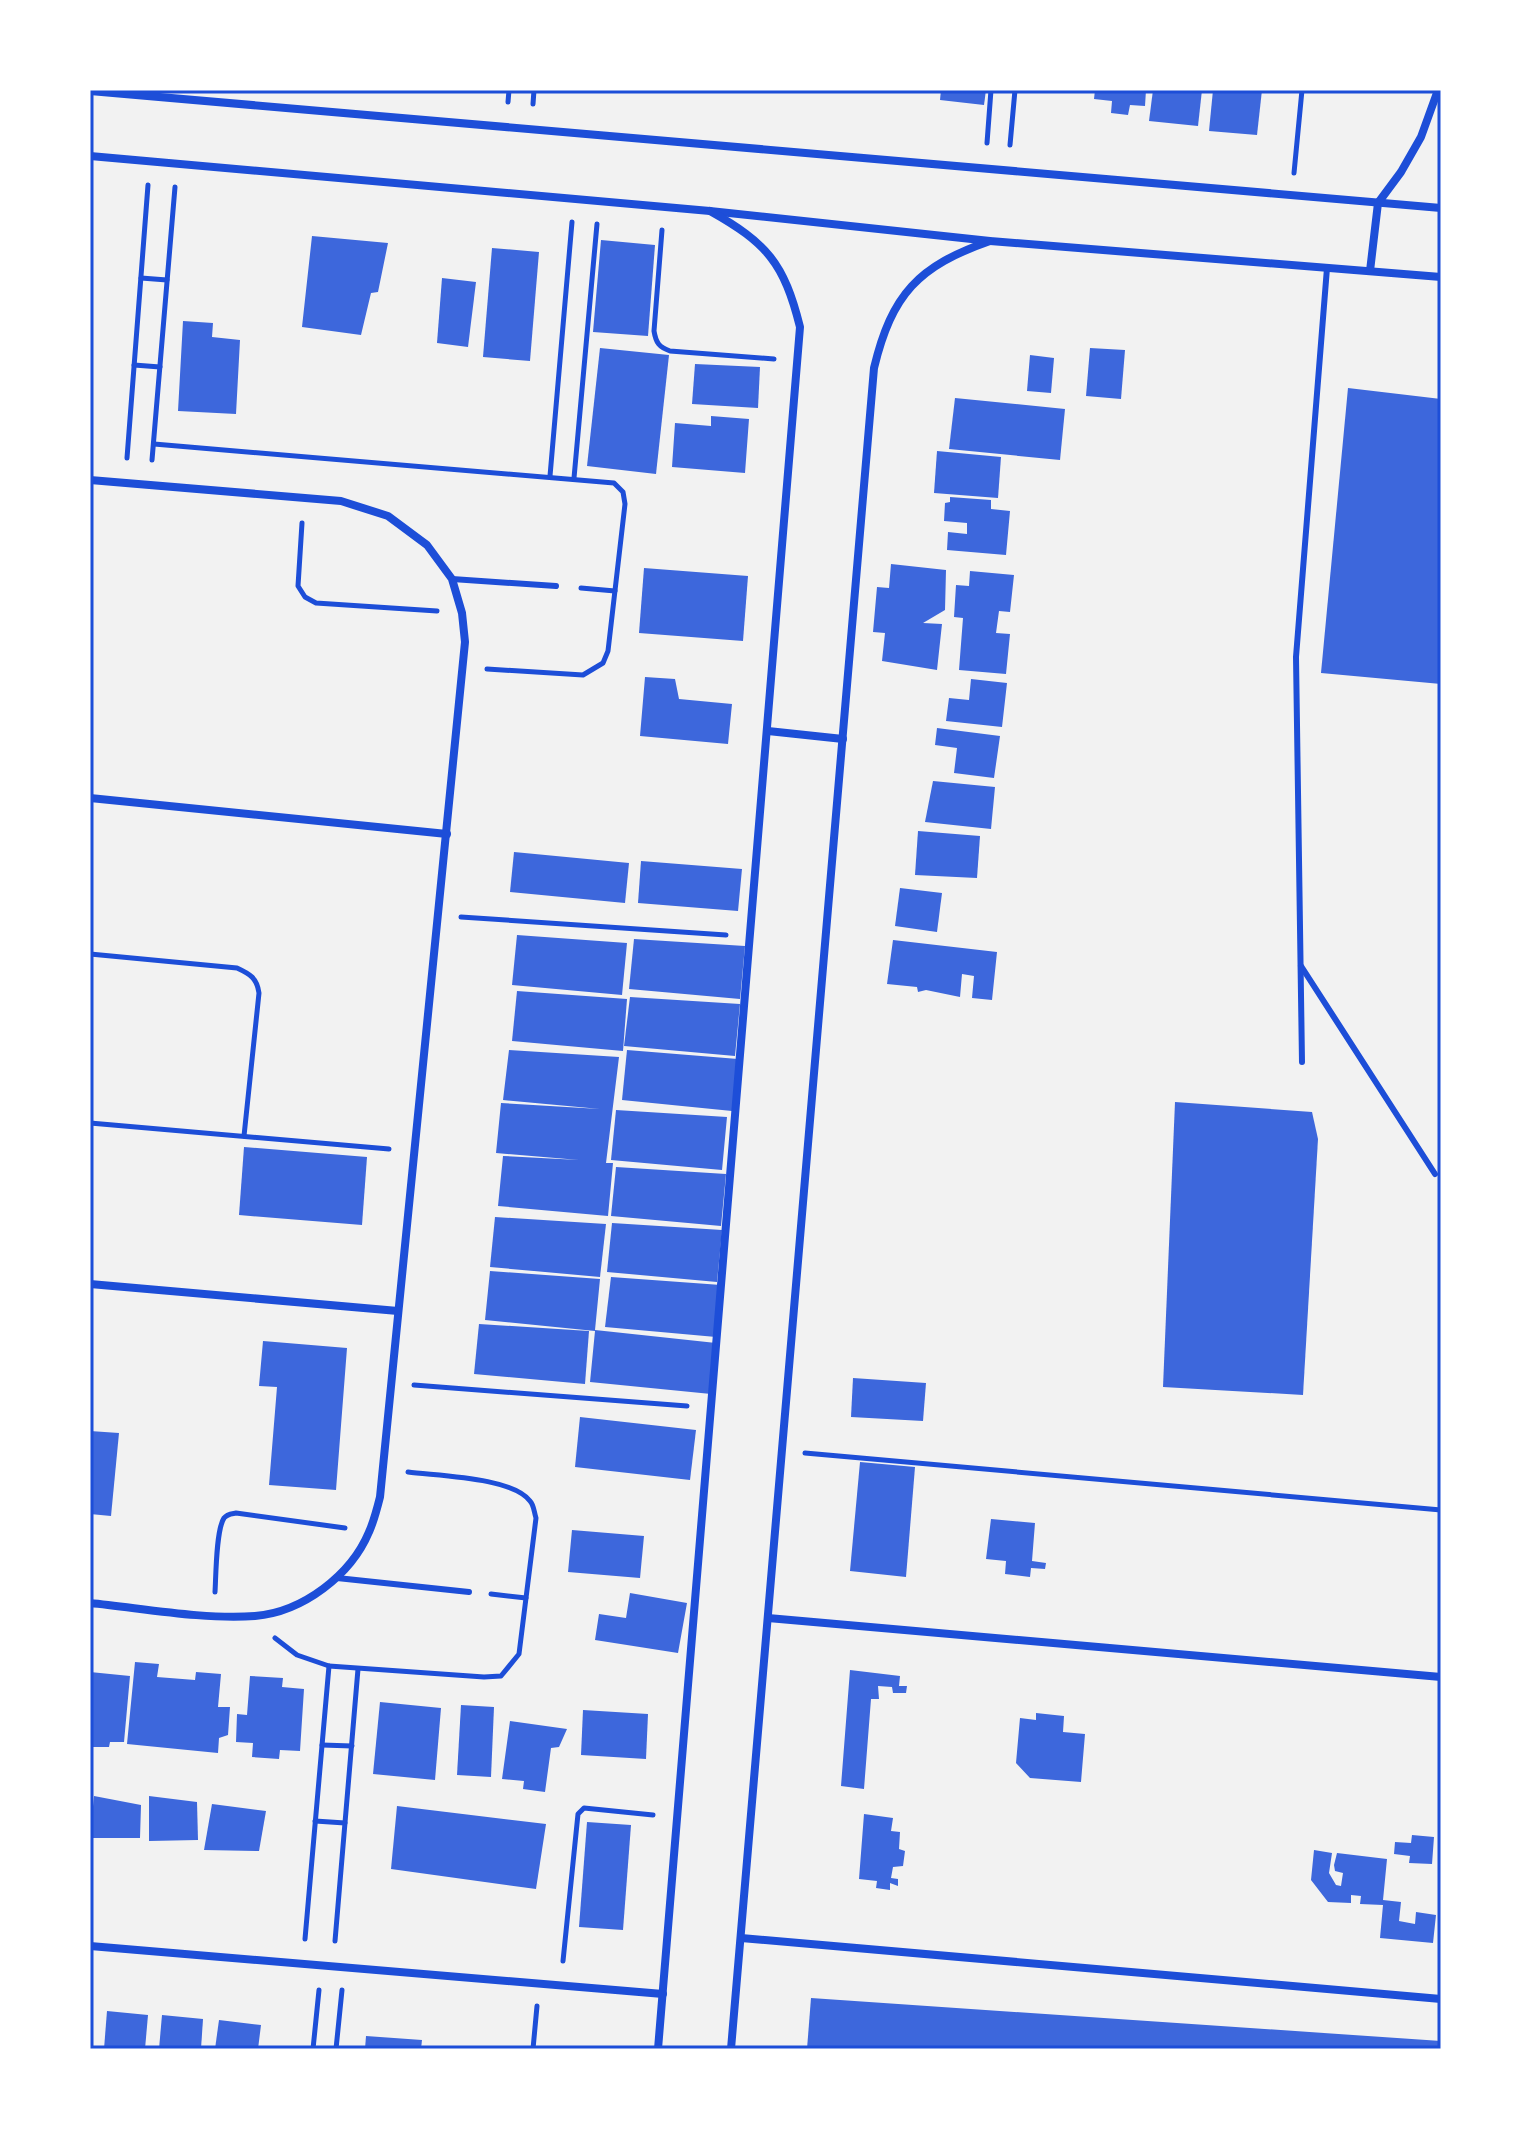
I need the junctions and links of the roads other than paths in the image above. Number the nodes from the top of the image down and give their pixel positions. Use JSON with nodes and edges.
{"nodes":[{"id":1,"x":1438,"y":90,"type":"edge"},
{"id":2,"x":90,"y":91,"type":"edge"},
{"id":3,"x":90,"y":156,"type":"edge"},
{"id":4,"x":1378,"y":203,"type":"junction"},
{"id":5,"x":1441,"y":208,"type":"edge"},
{"id":6,"x":710,"y":211,"type":"junction"},
{"id":7,"x":990,"y":241,"type":"junction"},
{"id":8,"x":1327,"y":268,"type":"junction"},
{"id":9,"x":1370,"y":271,"type":"junction"},
{"id":10,"x":1441,"y":277,"type":"edge"},
{"id":11,"x":90,"y":480,"type":"edge"},
{"id":12,"x":452,"y":579,"type":"junction"},
{"id":13,"x":556,"y":586,"type":"road end"},
{"id":14,"x":768,"y":731,"type":"junction"},
{"id":15,"x":843,"y":739,"type":"junction"},
{"id":16,"x":90,"y":798,"type":"edge"},
{"id":17,"x":447,"y":834,"type":"junction"},
{"id":18,"x":1301,"y":966,"type":"junction"},
{"id":19,"x":1302,"y":1062,"type":"dead end"},
{"id":20,"x":1435,"y":1174,"type":"dead end"},
{"id":21,"x":90,"y":1284,"type":"edge"},
{"id":22,"x":398,"y":1311,"type":"junction"},
{"id":23,"x":337,"y":1578,"type":"junction"},
{"id":24,"x":469,"y":1592,"type":"road end"},
{"id":25,"x":90,"y":1603,"type":"edge"},
{"id":26,"x":768,"y":1618,"type":"junction"},
{"id":27,"x":1441,"y":1677,"type":"edge"},
{"id":28,"x":741,"y":1938,"type":"junction"},
{"id":29,"x":90,"y":1946,"type":"edge"},
{"id":30,"x":663,"y":1994,"type":"junction"},
{"id":31,"x":1441,"y":1999,"type":"edge"},
{"id":32,"x":658,"y":2049,"type":"edge"},
{"id":33,"x":731,"y":2049,"type":"edge"}],
"edges":[{"from":1,"to":4,"type":"street"},
{"from":2,"to":4,"type":"street"},
{"from":3,"to":6,"type":"street"},
{"from":4,"to":5,"type":"street"},
{"from":4,"to":9,"type":"street"},
{"from":6,"to":7,"type":"street"},
{"from":6,"to":14,"type":"street"},
{"from":7,"to":8,"type":"street"},
{"from":7,"to":15,"type":"street"},
{"from":8,"to":9,"type":"street"},
{"from":8,"to":18,"type":"lane"},
{"from":9,"to":10,"type":"street"},
{"from":11,"to":12,"type":"street"},
{"from":12,"to":13,"type":"lane"},
{"from":12,"to":17,"type":"street"},
{"from":14,"to":15,"type":"street"},
{"from":14,"to":30,"type":"street"},
{"from":15,"to":26,"type":"street"},
{"from":16,"to":17,"type":"street"},
{"from":17,"to":22,"type":"street"},
{"from":18,"to":19,"type":"lane"},
{"from":18,"to":20,"type":"lane"},
{"from":21,"to":22,"type":"street"},
{"from":22,"to":23,"type":"street"},
{"from":23,"to":24,"type":"lane"},
{"from":23,"to":25,"type":"street"},
{"from":26,"to":27,"type":"street"},
{"from":26,"to":28,"type":"street"},
{"from":28,"to":31,"type":"street"},
{"from":28,"to":33,"type":"street"},
{"from":29,"to":30,"type":"street"},
{"from":30,"to":32,"type":"street"}]}
